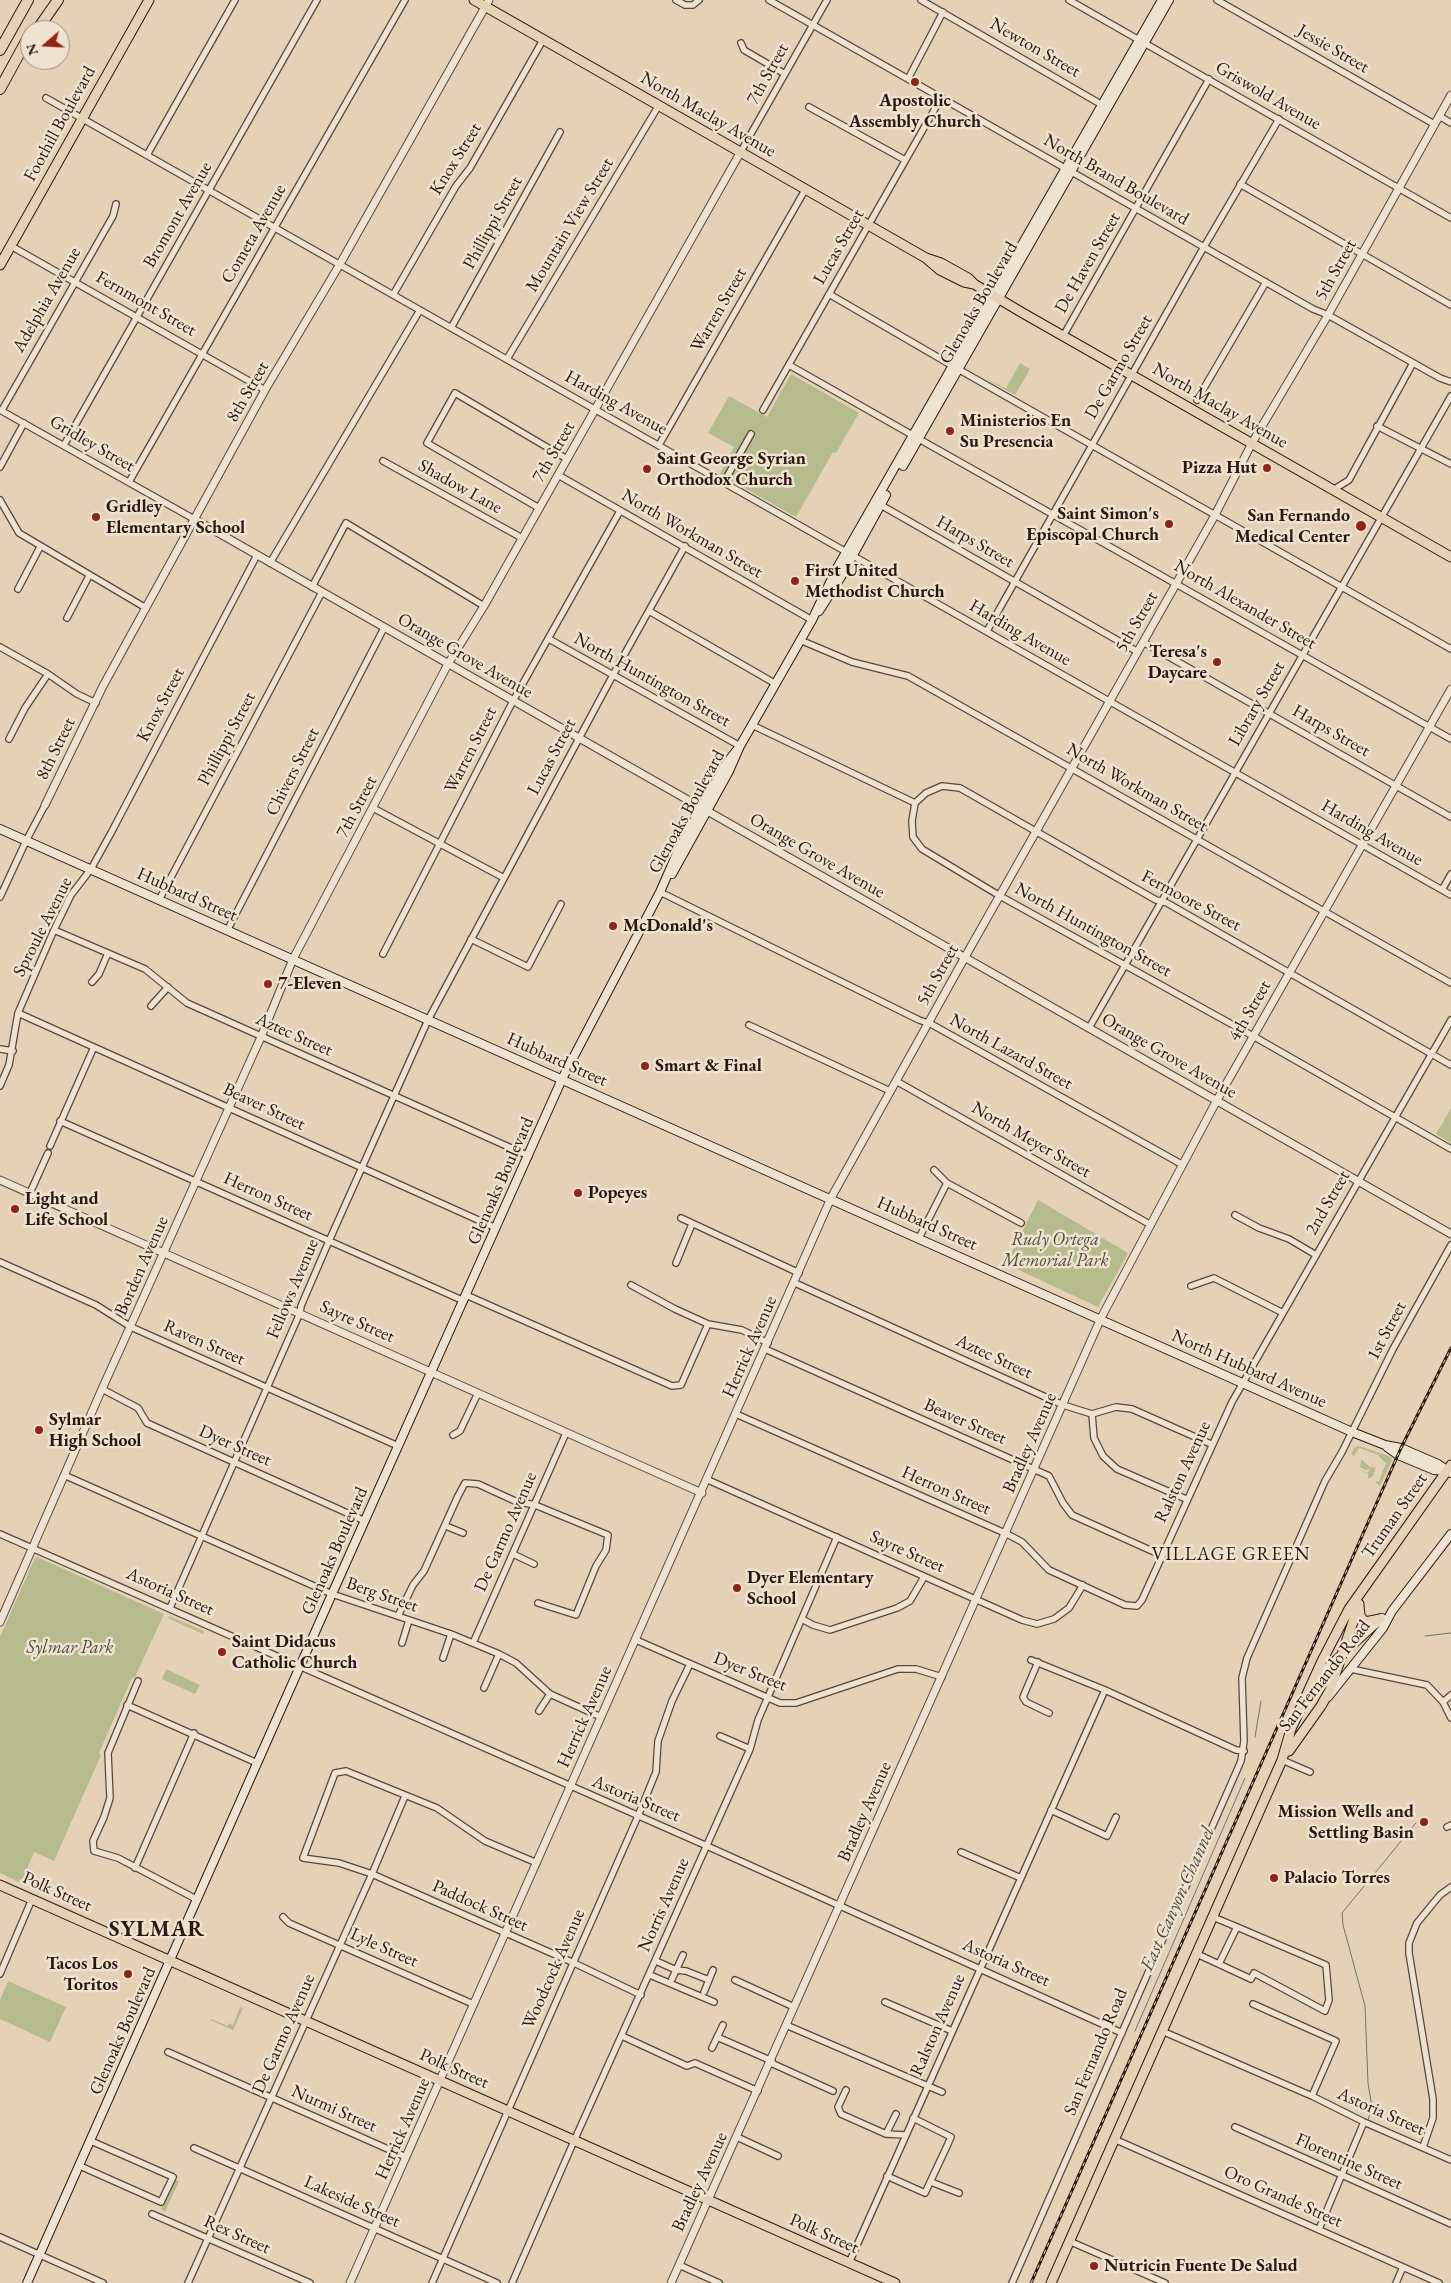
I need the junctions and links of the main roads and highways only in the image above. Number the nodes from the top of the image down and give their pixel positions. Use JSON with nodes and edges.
{"nodes":[{"id":1,"x":23,"y":0,"type":"edge"},
{"id":2,"x":28,"y":0,"type":"edge"},
{"id":3,"x":49,"y":0,"type":"edge"},
{"id":4,"x":58,"y":0,"type":"edge"},
{"id":5,"x":149,"y":0,"type":"edge"},
{"id":6,"x":474,"y":0,"type":"edge"},
{"id":7,"x":1162,"y":0,"type":"edge"},
{"id":8,"x":1169,"y":0,"type":"edge"},
{"id":9,"x":487,"y":3,"type":"edge"},
{"id":10,"x":38,"y":20,"type":"edge"},
{"id":11,"x":44,"y":20,"type":"edge"},
{"id":12,"x":1142,"y":42,"type":"junction"},
{"id":13,"x":0,"y":50,"type":"edge"},
{"id":14,"x":19,"y":54,"type":"edge"},
{"id":15,"x":0,"y":89,"type":"edge"},
{"id":16,"x":0,"y":265,"type":"edge"},
{"id":17,"x":996,"y":297,"type":"junction"},
{"id":18,"x":1451,"y":557,"type":"edge"},
{"id":19,"x":0,"y":829,"type":"edge"},
{"id":20,"x":562,"y":1078,"type":"junction"},
{"id":21,"x":1101,"y":1318,"type":"joint"},
{"id":22,"x":1449,"y":1470,"type":"edge"},
{"id":23,"x":1451,"y":1534,"type":"edge"},
{"id":24,"x":1366,"y":1585,"type":"junction"},
{"id":25,"x":1360,"y":1602,"type":"junction"},
{"id":26,"x":1392,"y":1611,"type":"junction"},
{"id":27,"x":1380,"y":1619,"type":"junction"},
{"id":28,"x":1342,"y":1654,"type":"junction"},
{"id":29,"x":1321,"y":1706,"type":"junction"},
{"id":30,"x":1288,"y":1742,"type":"junction"},
{"id":31,"x":1282,"y":1760,"type":"junction"},
{"id":32,"x":0,"y":1885,"type":"edge"},
{"id":33,"x":170,"y":1960,"type":"junction"},
{"id":34,"x":27,"y":2283,"type":"edge"},
{"id":35,"x":895,"y":2283,"type":"edge"},
{"id":36,"x":1051,"y":2283,"type":"edge"}],
"edges":[{"from":1,"to":13,"type":"highway"},
{"from":2,"to":13,"type":"highway"},
{"from":3,"to":10,"type":"highway"},
{"from":4,"to":11,"type":"highway"},
{"from":5,"to":16,"type":"main road","name":"Foothill Boulevard"},
{"from":6,"to":9,"type":"main road","name":"North Maclay Avenue"},
{"from":7,"to":12,"type":"main road","name":"Glenoaks Boulevard"},
{"from":8,"to":12,"type":"main road","name":"Glenoaks Boulevard"},
{"from":9,"to":17,"type":"main road","name":"North Maclay Avenue"},
{"from":12,"to":17,"type":"main road","name":"Glenoaks Boulevard"},
{"from":14,"to":15,"type":"highway"},
{"from":17,"to":18,"type":"main road","name":"North Maclay Avenue"},
{"from":17,"to":20,"type":"main road","name":"Glenoaks Boulevard"},
{"from":19,"to":20,"type":"main road","name":"Hubbard Street"},
{"from":20,"to":21,"type":"main road","name":"Hubbard Street"},
{"from":20,"to":33,"type":"main road","name":"Glenoaks Boulevard"},
{"from":21,"to":22,"type":"main road","name":"North Hubbard Avenue"},
{"from":22,"to":24,"type":"main road","name":"Truman Street"},
{"from":23,"to":26,"type":"main road","name":"San Fernando Road"},
{"from":24,"to":25,"type":"main road","name":"Truman Street"},
{"from":24,"to":30,"type":"main road","name":"Truman Street"},
{"from":25,"to":27,"type":"main road"},
{"from":25,"to":28,"type":"main road","name":"Truman Street"},
{"from":26,"to":27,"type":"main road","name":"San Fernando Road"},
{"from":26,"to":29,"type":"main road","name":"San Fernando Road"},
{"from":27,"to":28,"type":"main road","name":"San Fernando Road"},
{"from":28,"to":29,"type":"main road","name":"Truman Street"},
{"from":28,"to":30,"type":"main road","name":"San Fernando Road"},
{"from":29,"to":31,"type":"main road","name":"San Fernando Road"},
{"from":30,"to":31,"type":"main road","name":"San Fernando Road"},
{"from":31,"to":36,"type":"main road","name":"San Fernando Road"},
{"from":32,"to":33,"type":"main road","name":"Polk Street"},
{"from":33,"to":34,"type":"main road","name":"Glenoaks Boulevard"},
{"from":33,"to":35,"type":"main road","name":"Polk Street"}]}
